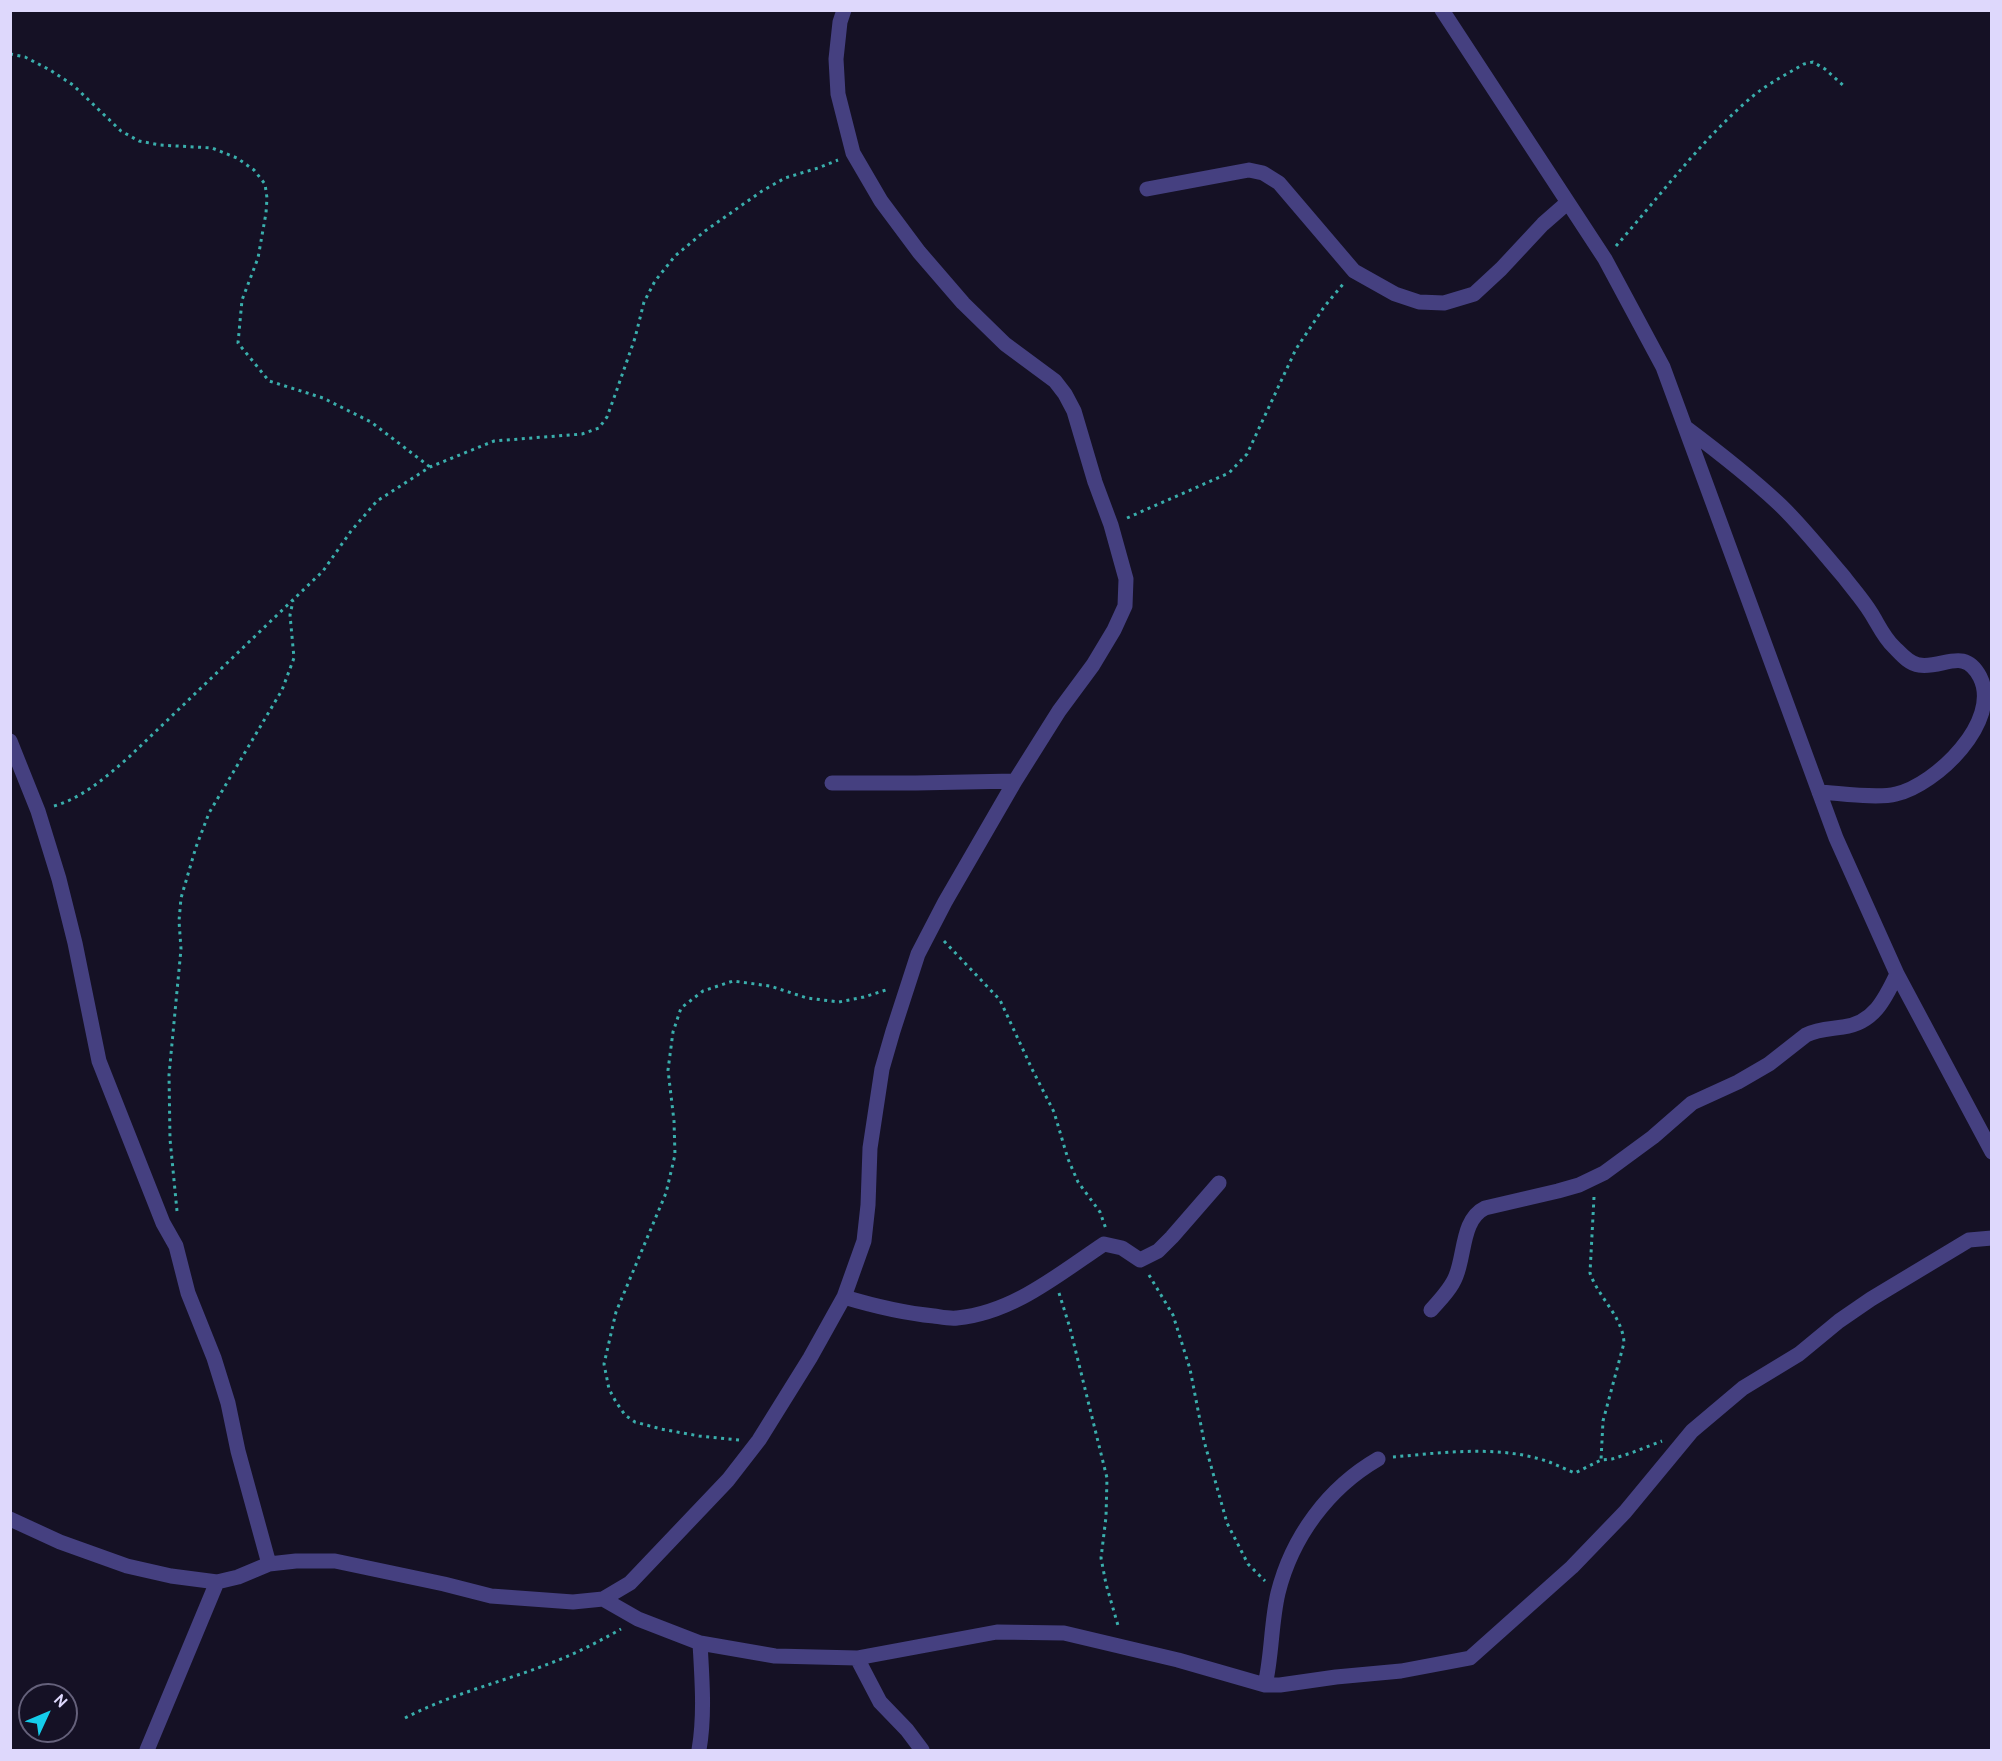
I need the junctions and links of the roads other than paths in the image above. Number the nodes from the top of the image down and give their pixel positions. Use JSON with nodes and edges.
{"nodes":[{"id":1,"x":844,"y":10,"type":"edge"},
{"id":2,"x":1442,"y":10,"type":"edge"},
{"id":3,"x":1146,"y":189,"type":"dead end"},
{"id":4,"x":1567,"y":203,"type":"junction"},
{"id":5,"x":1685,"y":427,"type":"junction"},
{"id":6,"x":10,"y":741,"type":"edge"},
{"id":7,"x":1015,"y":781,"type":"junction"},
{"id":8,"x":832,"y":783,"type":"dead end"},
{"id":9,"x":1818,"y":792,"type":"junction"},
{"id":10,"x":1897,"y":974,"type":"junction"},
{"id":11,"x":1992,"y":1152,"type":"edge"},
{"id":12,"x":1219,"y":1183,"type":"dead end"},
{"id":13,"x":1992,"y":1238,"type":"edge"},
{"id":14,"x":844,"y":1297,"type":"junction"},
{"id":15,"x":1431,"y":1310,"type":"dead end"},
{"id":16,"x":1378,"y":1459,"type":"road end"},
{"id":17,"x":10,"y":1519,"type":"edge"},
{"id":18,"x":269,"y":1564,"type":"junction"},
{"id":19,"x":217,"y":1582,"type":"junction"},
{"id":20,"x":603,"y":1599,"type":"junction"},
{"id":21,"x":700,"y":1643,"type":"junction"},
{"id":22,"x":857,"y":1658,"type":"junction"},
{"id":23,"x":1265,"y":1685,"type":"junction"},
{"id":24,"x":147,"y":1750,"type":"edge"},
{"id":25,"x":699,"y":1750,"type":"edge"},
{"id":26,"x":922,"y":1750,"type":"edge"}],
"edges":[{"from":1,"to":7,"type":"street"},
{"from":2,"to":4,"type":"street"},
{"from":3,"to":4,"type":"street"},
{"from":4,"to":5,"type":"street"},
{"from":5,"to":9,"type":"street"},
{"from":5,"to":9,"type":"street"},
{"from":6,"to":18,"type":"street"},
{"from":7,"to":8,"type":"street"},
{"from":7,"to":14,"type":"street"},
{"from":9,"to":10,"type":"street"},
{"from":10,"to":11,"type":"street"},
{"from":10,"to":15,"type":"street"},
{"from":12,"to":14,"type":"street"},
{"from":13,"to":23,"type":"street"},
{"from":14,"to":20,"type":"street"},
{"from":16,"to":23,"type":"street"},
{"from":17,"to":19,"type":"street"},
{"from":18,"to":19,"type":"street"},
{"from":18,"to":20,"type":"street"},
{"from":19,"to":24,"type":"street"},
{"from":20,"to":21,"type":"street"},
{"from":21,"to":22,"type":"street"},
{"from":21,"to":25,"type":"street"},
{"from":22,"to":23,"type":"street"},
{"from":22,"to":26,"type":"street"}]}
